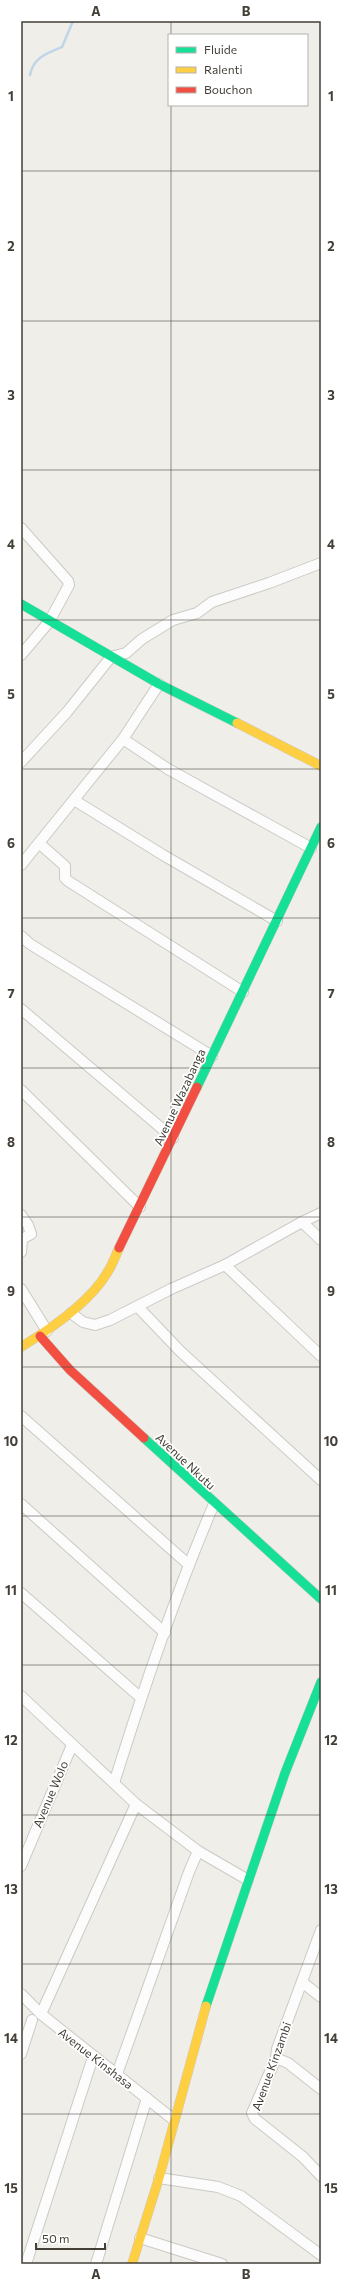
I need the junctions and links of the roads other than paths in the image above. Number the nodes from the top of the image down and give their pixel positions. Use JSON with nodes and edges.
{"nodes":[{"id":1,"x":21,"y":528,"type":"edge"},
{"id":2,"x":321,"y":563,"type":"edge"},
{"id":3,"x":21,"y":604,"type":"edge"},
{"id":4,"x":49,"y":622,"type":"junction"},
{"id":5,"x":21,"y":655,"type":"edge"},
{"id":6,"x":111,"y":656,"type":"junction"},
{"id":7,"x":159,"y":684,"type":"junction"},
{"id":8,"x":123,"y":739,"type":"junction"},
{"id":9,"x":21,"y":762,"type":"edge"},
{"id":10,"x":321,"y":766,"type":"edge"},
{"id":11,"x":74,"y":800,"type":"junction"},
{"id":12,"x":320,"y":832,"type":"edge"},
{"id":13,"x":40,"y":844,"type":"junction"},
{"id":14,"x":312,"y":848,"type":"junction"},
{"id":15,"x":21,"y":865,"type":"edge"},
{"id":16,"x":277,"y":921,"type":"junction"},
{"id":17,"x":21,"y":936,"type":"edge"},
{"id":18,"x":243,"y":992,"type":"junction"},
{"id":19,"x":21,"y":1010,"type":"edge"},
{"id":20,"x":212,"y":1056,"type":"junction"},
{"id":21,"x":21,"y":1090,"type":"edge"},
{"id":22,"x":173,"y":1138,"type":"junction"},
{"id":23,"x":140,"y":1207,"type":"junction"},
{"id":24,"x":321,"y":1214,"type":"edge"},
{"id":25,"x":21,"y":1215,"type":"edge"},
{"id":26,"x":302,"y":1222,"type":"junction"},
{"id":27,"x":321,"y":1240,"type":"edge"},
{"id":28,"x":21,"y":1252,"type":"edge"},
{"id":29,"x":225,"y":1265,"type":"junction"},
{"id":30,"x":21,"y":1289,"type":"edge"},
{"id":31,"x":138,"y":1307,"type":"junction"},
{"id":32,"x":71,"y":1313,"type":"junction"},
{"id":33,"x":44,"y":1333,"type":"junction"},
{"id":34,"x":21,"y":1347,"type":"edge"},
{"id":35,"x":321,"y":1356,"type":"edge"},
{"id":36,"x":21,"y":1416,"type":"edge"},
{"id":37,"x":321,"y":1480,"type":"edge"},
{"id":38,"x":21,"y":1504,"type":"edge"},
{"id":39,"x":214,"y":1504,"type":"junction"},
{"id":40,"x":188,"y":1564,"type":"junction"},
{"id":41,"x":21,"y":1593,"type":"edge"},
{"id":42,"x":321,"y":1599,"type":"edge"},
{"id":43,"x":165,"y":1633,"type":"junction"},
{"id":44,"x":321,"y":1682,"type":"edge"},
{"id":45,"x":21,"y":1696,"type":"edge"},
{"id":46,"x":141,"y":1698,"type":"junction"},
{"id":47,"x":72,"y":1745,"type":"junction"},
{"id":48,"x":114,"y":1782,"type":"junction"},
{"id":49,"x":136,"y":1804,"type":"junction"},
{"id":50,"x":198,"y":1851,"type":"junction"},
{"id":51,"x":21,"y":1866,"type":"edge"},
{"id":52,"x":248,"y":1880,"type":"junction"},
{"id":53,"x":321,"y":1930,"type":"edge"},
{"id":54,"x":302,"y":1982,"type":"junction"},
{"id":55,"x":21,"y":1994,"type":"edge"},
{"id":56,"x":321,"y":1997,"type":"edge"},
{"id":57,"x":41,"y":2014,"type":"junction"},
{"id":58,"x":32,"y":2020,"type":"dead end"},
{"id":59,"x":21,"y":2054,"type":"edge"},
{"id":60,"x":94,"y":2057,"type":"junction"},
{"id":61,"x":276,"y":2058,"type":"junction"},
{"id":62,"x":117,"y":2074,"type":"junction"},
{"id":63,"x":321,"y":2089,"type":"edge"},
{"id":64,"x":147,"y":2098,"type":"junction"},
{"id":65,"x":174,"y":2120,"type":"junction"},
{"id":66,"x":321,"y":2176,"type":"edge"},
{"id":67,"x":159,"y":2178,"type":"junction"},
{"id":68,"x":140,"y":2238,"type":"junction"},
{"id":69,"x":321,"y":2255,"type":"edge"},
{"id":70,"x":26,"y":2264,"type":"edge"},
{"id":71,"x":96,"y":2264,"type":"edge"},
{"id":72,"x":132,"y":2264,"type":"edge"},
{"id":73,"x":222,"y":2264,"type":"edge"}],
"edges":[{"from":1,"to":4,"type":"street"},
{"from":2,"to":6,"type":"street"},
{"from":3,"to":4,"type":"main road"},
{"from":4,"to":5,"type":"street"},
{"from":4,"to":6,"type":"main road"},
{"from":6,"to":7,"type":"main road"},
{"from":6,"to":9,"type":"street"},
{"from":7,"to":8,"type":"street"},
{"from":7,"to":10,"type":"main road"},
{"from":8,"to":11,"type":"street"},
{"from":8,"to":14,"type":"street"},
{"from":11,"to":13,"type":"street"},
{"from":11,"to":16,"type":"street"},
{"from":12,"to":14,"type":"main road","name":"Avenue Wazabanga"},
{"from":13,"to":15,"type":"street"},
{"from":13,"to":18,"type":"street"},
{"from":14,"to":16,"type":"main road","name":"Avenue Wazabanga"},
{"from":16,"to":18,"type":"main road","name":"Avenue Wazabanga"},
{"from":17,"to":20,"type":"street"},
{"from":18,"to":20,"type":"main road","name":"Avenue Wazabanga"},
{"from":19,"to":22,"type":"street"},
{"from":20,"to":22,"type":"main road","name":"Avenue Wazabanga"},
{"from":21,"to":23,"type":"street"},
{"from":22,"to":23,"type":"main road","name":"Avenue Wazabanga"},
{"from":23,"to":32,"type":"main road","name":"Avenue Wazabanga"},
{"from":24,"to":26,"type":"street"},
{"from":25,"to":28,"type":"street"},
{"from":26,"to":27,"type":"street"},
{"from":26,"to":29,"type":"street"},
{"from":29,"to":31,"type":"street"},
{"from":29,"to":35,"type":"street"},
{"from":30,"to":33,"type":"street"},
{"from":31,"to":32,"type":"street"},
{"from":31,"to":37,"type":"street"},
{"from":32,"to":33,"type":"main road","name":"Avenue Wazabanga"},
{"from":33,"to":34,"type":"main road","name":"Avenue Wazabanga"},
{"from":33,"to":39,"type":"main road","name":"Avenue Nkutu"},
{"from":36,"to":40,"type":"street"},
{"from":38,"to":43,"type":"street"},
{"from":39,"to":40,"type":"street"},
{"from":39,"to":42,"type":"main road","name":"Avenue Nkutu"},
{"from":40,"to":43,"type":"street"},
{"from":41,"to":46,"type":"street"},
{"from":43,"to":46,"type":"street"},
{"from":44,"to":52,"type":"main road"},
{"from":45,"to":47,"type":"street"},
{"from":46,"to":48,"type":"street"},
{"from":47,"to":48,"type":"street"},
{"from":47,"to":51,"type":"street","name":"Avenue Wolo"},
{"from":48,"to":49,"type":"street"},
{"from":49,"to":50,"type":"street"},
{"from":49,"to":57,"type":"street"},
{"from":50,"to":52,"type":"street"},
{"from":50,"to":62,"type":"street"},
{"from":52,"to":65,"type":"main road"},
{"from":53,"to":54,"type":"street","name":"Avenue Kinzambi"},
{"from":54,"to":56,"type":"street"},
{"from":54,"to":61,"type":"street","name":"Avenue Kinzambi"},
{"from":55,"to":57,"type":"street","name":"Avenue Kinshasa"},
{"from":57,"to":60,"type":"street","name":"Avenue Kinshasa"},
{"from":58,"to":59,"type":"street"},
{"from":60,"to":62,"type":"street","name":"Avenue Kinshasa"},
{"from":60,"to":70,"type":"street"},
{"from":61,"to":63,"type":"street"},
{"from":61,"to":66,"type":"street","name":"Avenue Kinzambi"},
{"from":62,"to":64,"type":"street","name":"Avenue Kinshasa"},
{"from":64,"to":65,"type":"street","name":"Avenue Kinshasa"},
{"from":64,"to":71,"type":"street"},
{"from":65,"to":67,"type":"main road"},
{"from":67,"to":68,"type":"main road"},
{"from":67,"to":69,"type":"street"},
{"from":68,"to":72,"type":"main road"},
{"from":68,"to":73,"type":"street"}]}
